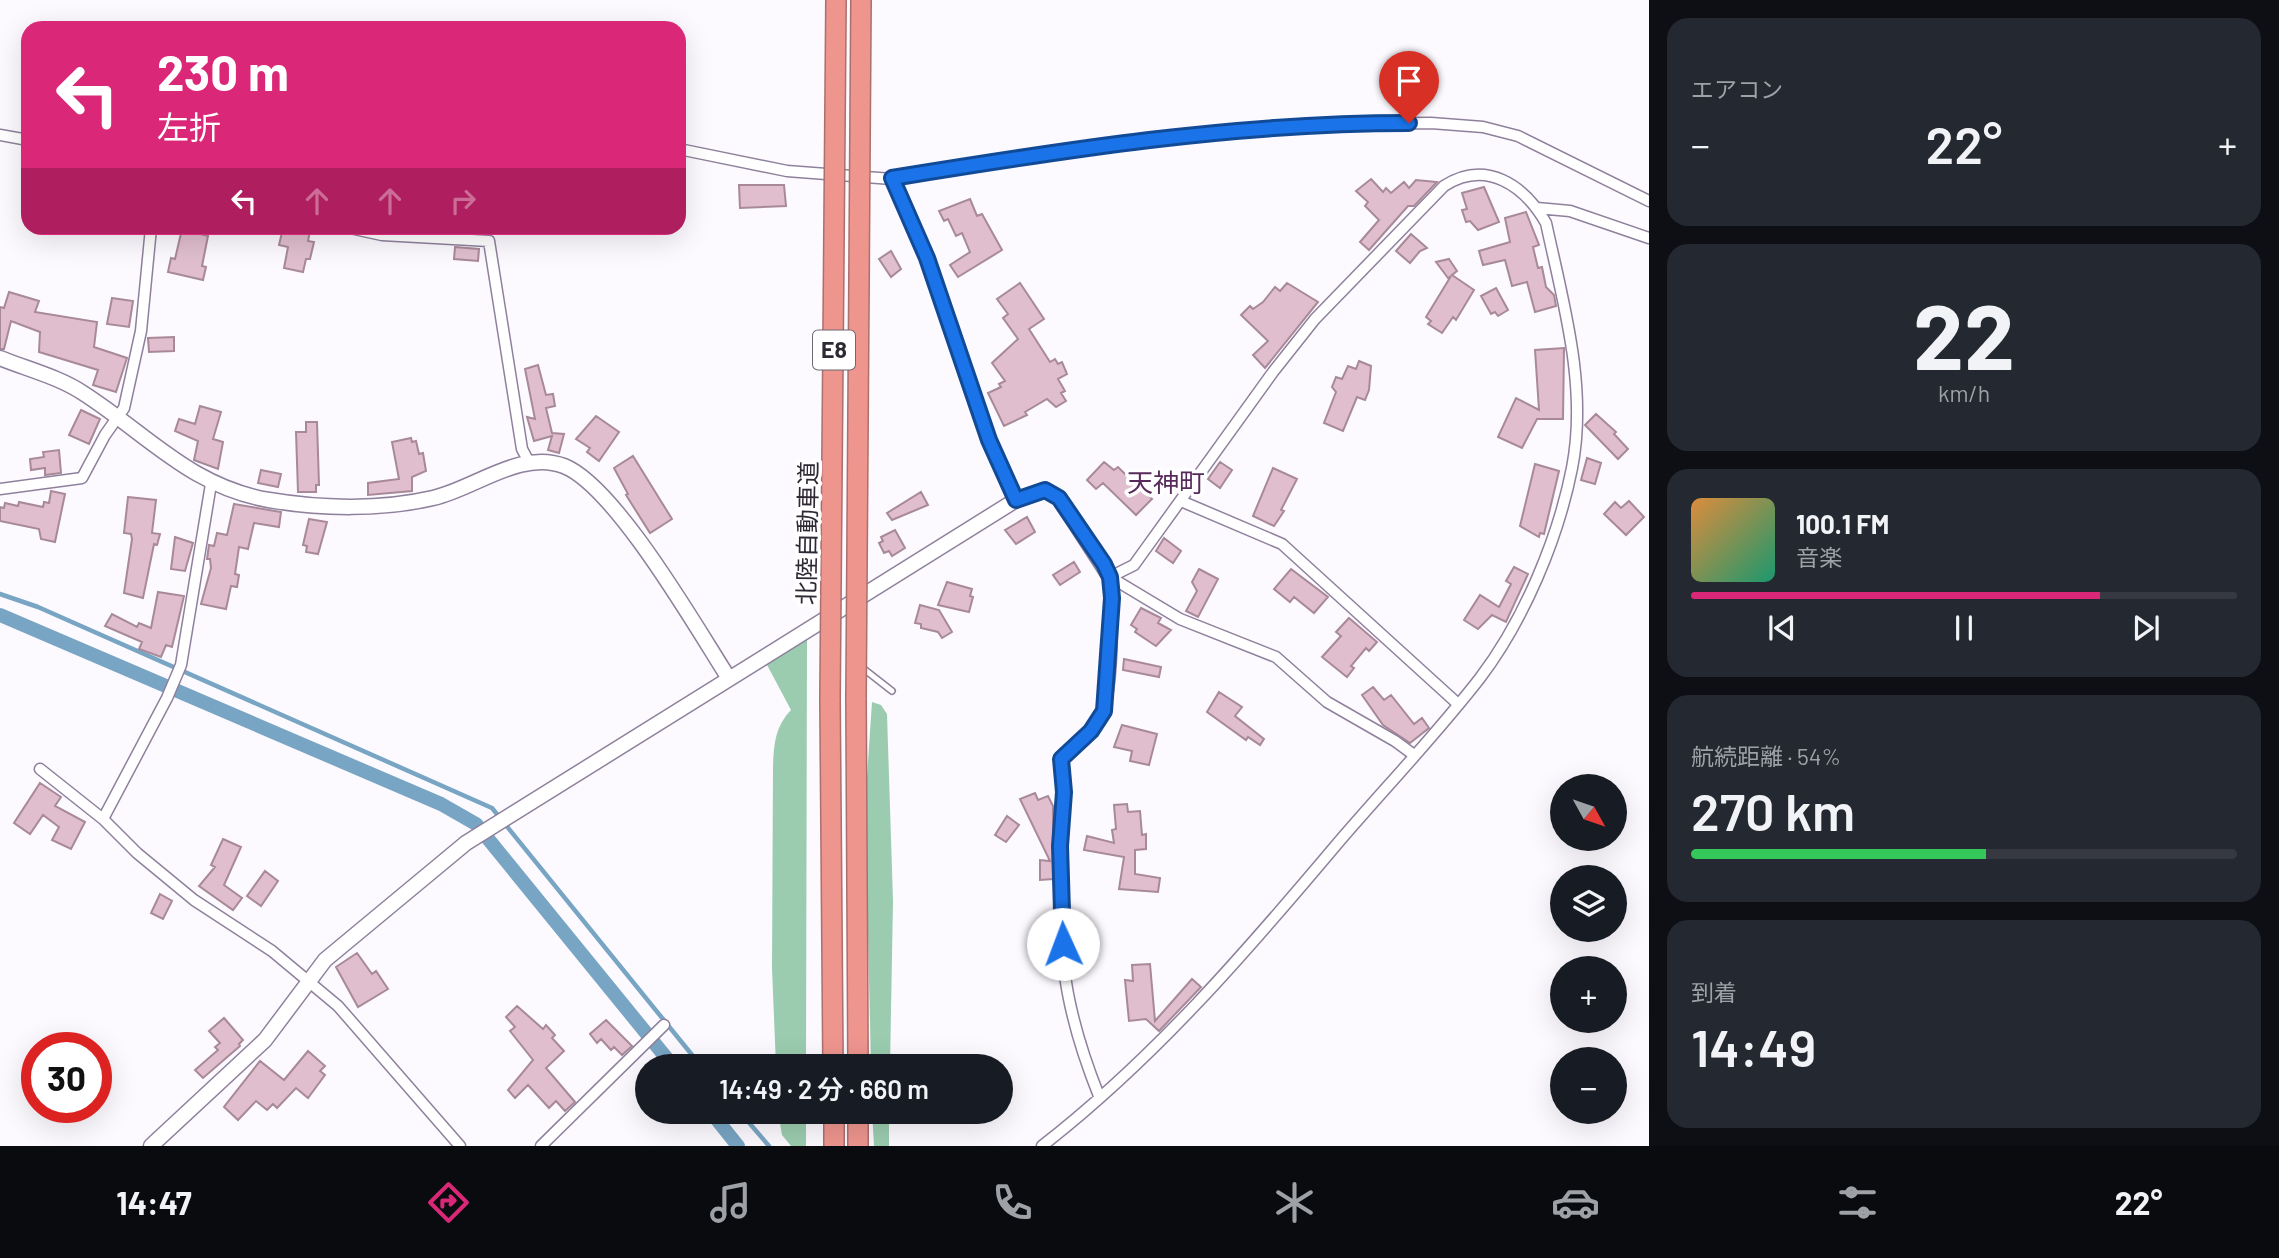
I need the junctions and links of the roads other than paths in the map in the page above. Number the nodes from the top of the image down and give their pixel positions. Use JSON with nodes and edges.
{"nodes":[{"id":1,"x":836,"y":0,"type":"edge"},
{"id":2,"x":861,"y":0,"type":"edge"},
{"id":3,"x":0,"y":135,"type":"edge"},
{"id":4,"x":21,"y":139,"type":"edge"},
{"id":5,"x":686,"y":150,"type":"edge"},
{"id":6,"x":892,"y":178,"type":"junction"},
{"id":7,"x":1649,"y":201,"type":"edge"},
{"id":8,"x":1537,"y":208,"type":"junction"},
{"id":9,"x":150,"y":235,"type":"edge"},
{"id":10,"x":382,"y":235,"type":"edge"},
{"id":11,"x":1649,"y":238,"type":"edge"},
{"id":12,"x":0,"y":358,"type":"edge"},
{"id":13,"x":119,"y":418,"type":"junction"},
{"id":14,"x":529,"y":462,"type":"junction"},
{"id":15,"x":211,"y":484,"type":"junction"},
{"id":16,"x":0,"y":489,"type":"edge"},
{"id":17,"x":1016,"y":500,"type":"junction"},
{"id":18,"x":1181,"y":501,"type":"junction"},
{"id":19,"x":1110,"y":577,"type":"junction"},
{"id":20,"x":811,"y":627,"type":"junction"},
{"id":21,"x":841,"y":651,"type":"dead end"},
{"id":22,"x":852,"y":659,"type":"dead end"},
{"id":23,"x":728,"y":677,"type":"junction"},
{"id":24,"x":892,"y":691,"type":"dead end"},
{"id":25,"x":1458,"y":704,"type":"junction"},
{"id":26,"x":1413,"y":755,"type":"junction"},
{"id":27,"x":40,"y":769,"type":"dead end"},
{"id":28,"x":103,"y":819,"type":"junction"},
{"id":29,"x":310,"y":981,"type":"junction"},
{"id":30,"x":664,"y":1025,"type":"dead end"},
{"id":31,"x":833,"y":1054,"type":"edge"},
{"id":32,"x":858,"y":1054,"type":"edge"},
{"id":33,"x":1098,"y":1096,"type":"junction"},
{"id":34,"x":834,"y":1124,"type":"edge"},
{"id":35,"x":858,"y":1124,"type":"edge"},
{"id":36,"x":151,"y":1146,"type":"edge"},
{"id":37,"x":460,"y":1146,"type":"edge"},
{"id":38,"x":541,"y":1146,"type":"edge"},
{"id":39,"x":834,"y":1146,"type":"edge"},
{"id":40,"x":858,"y":1146,"type":"edge"},
{"id":41,"x":1042,"y":1146,"type":"edge"}],
"edges":[{"from":1,"to":31,"type":"highway","name":"北陸自動車道","number":"E8","bridge":true},
{"from":2,"to":32,"type":"highway","name":"北陸自動車道","number":"E8","bridge":true},
{"from":3,"to":4,"type":"street"},
{"from":5,"to":6,"type":"street"},
{"from":6,"to":7,"type":"street"},
{"from":6,"to":17,"type":"street"},
{"from":8,"to":11,"type":"street"},
{"from":8,"to":18,"type":"street"},
{"from":8,"to":25,"type":"street"},
{"from":9,"to":13,"type":"street"},
{"from":10,"to":14,"type":"street"},
{"from":12,"to":13,"type":"street"},
{"from":13,"to":15,"type":"street"},
{"from":13,"to":16,"type":"street"},
{"from":14,"to":15,"type":"street"},
{"from":14,"to":23,"type":"street"},
{"from":15,"to":28,"type":"street"},
{"from":17,"to":19,"type":"street"},
{"from":17,"to":20,"type":"street"},
{"from":18,"to":19,"type":"street"},
{"from":18,"to":25,"type":"street"},
{"from":19,"to":26,"type":"street"},
{"from":19,"to":33,"type":"street"},
{"from":20,"to":21,"type":"lane"},
{"from":20,"to":23,"type":"street"},
{"from":22,"to":24,"type":"lane"},
{"from":23,"to":29,"type":"street"},
{"from":25,"to":26,"type":"street"},
{"from":26,"to":33,"type":"street"},
{"from":27,"to":28,"type":"street"},
{"from":28,"to":29,"type":"street"},
{"from":29,"to":36,"type":"street"},
{"from":29,"to":37,"type":"street"},
{"from":30,"to":38,"type":"street"},
{"from":33,"to":41,"type":"street"},
{"from":34,"to":39,"type":"highway"},
{"from":35,"to":40,"type":"highway"}]}
